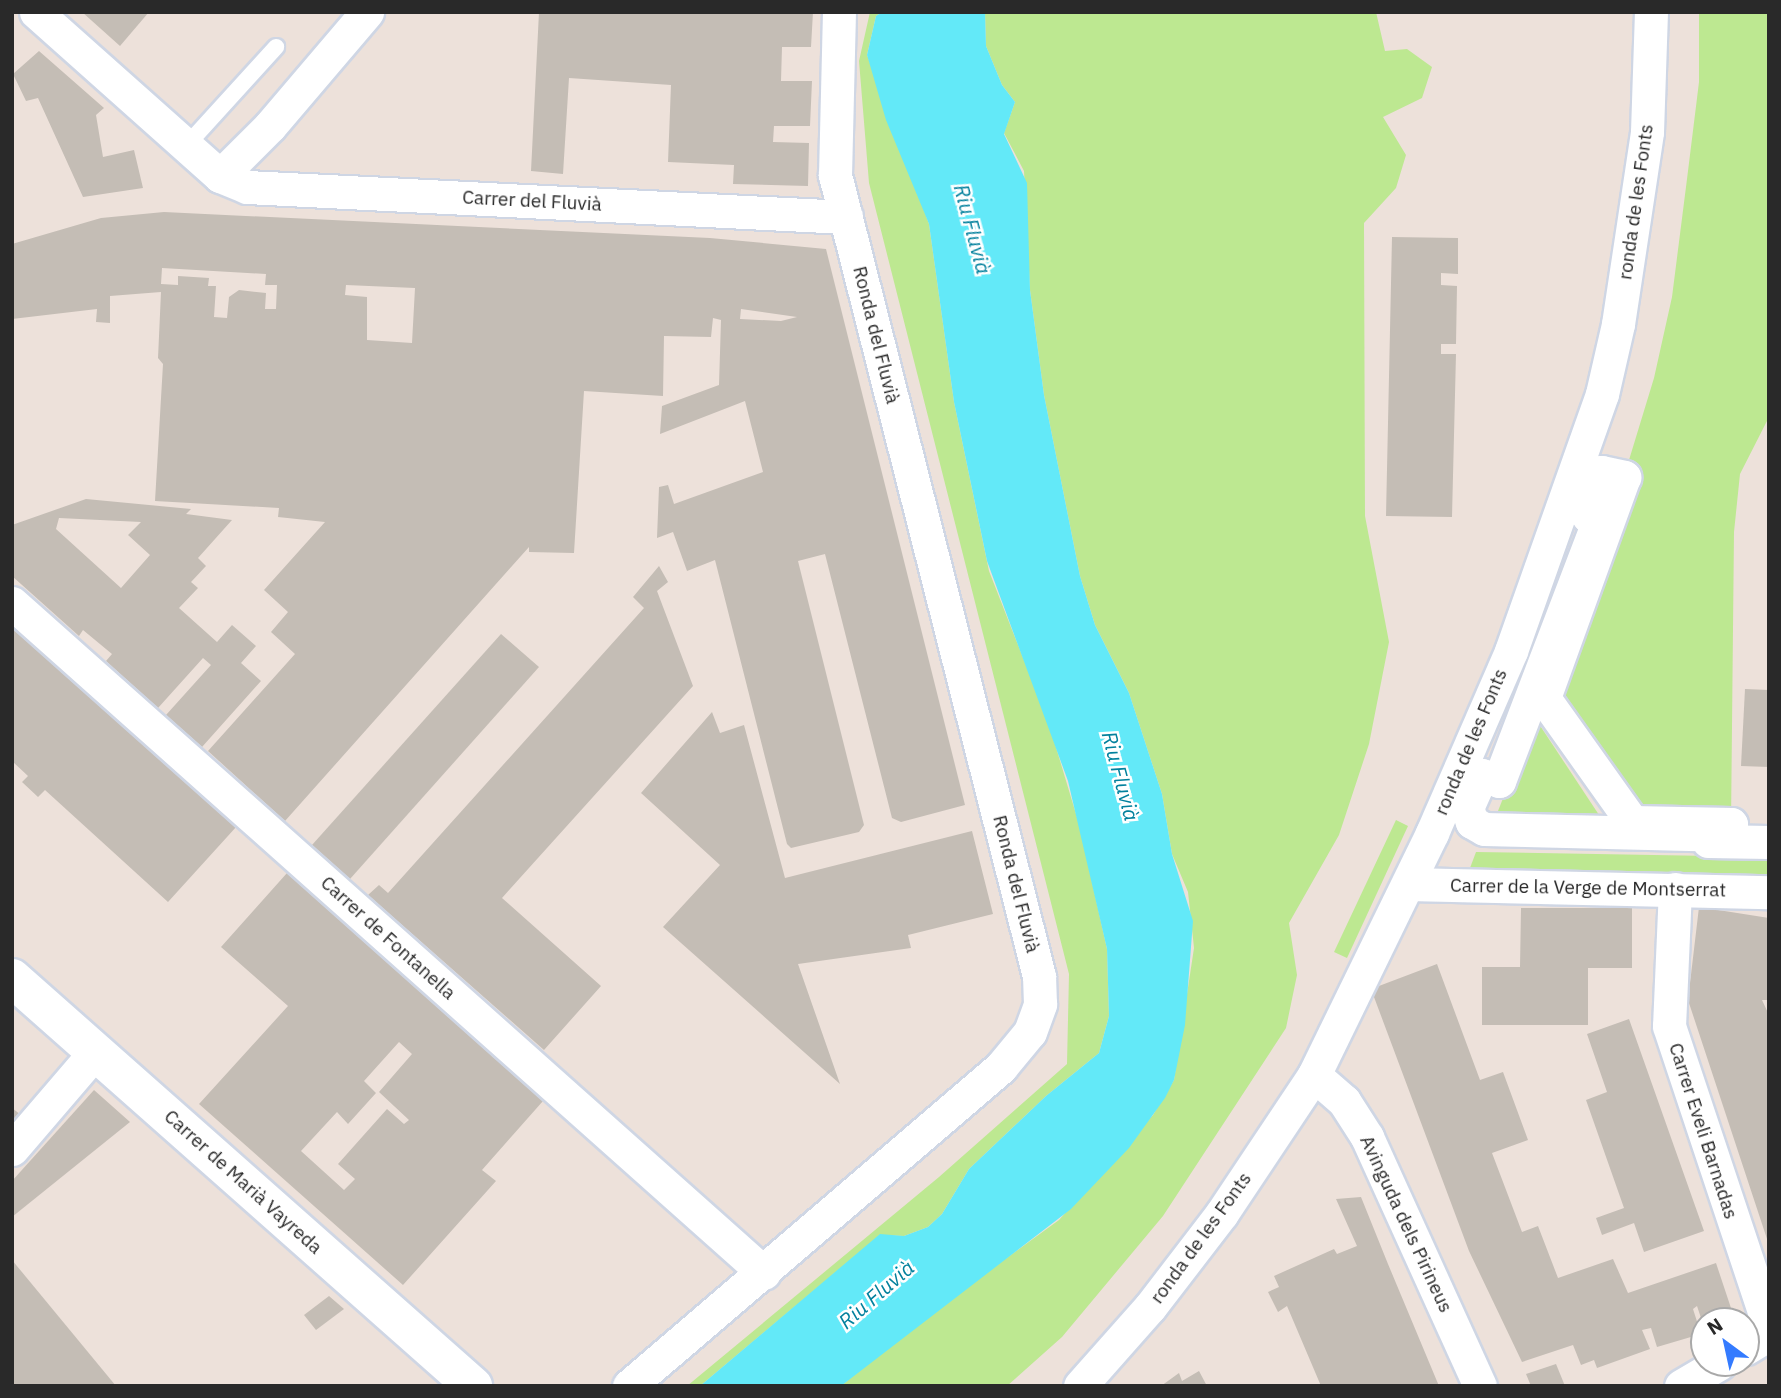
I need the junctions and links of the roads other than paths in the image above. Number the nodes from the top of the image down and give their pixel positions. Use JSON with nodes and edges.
{"nodes":[{"id":1,"x":36,"y":12,"type":"edge"},
{"id":2,"x":367,"y":12,"type":"edge"},
{"id":3,"x":839,"y":12,"type":"edge"},
{"id":4,"x":1651,"y":12,"type":"edge"},
{"id":5,"x":276,"y":47,"type":"dead end"},
{"id":6,"x":186,"y":146,"type":"junction"},
{"id":7,"x":220,"y":176,"type":"junction"},
{"id":8,"x":846,"y":217,"type":"junction"},
{"id":9,"x":12,"y":603,"type":"edge"},
{"id":10,"x":1731,"y":824,"type":"joint"},
{"id":11,"x":1432,"y":833,"type":"junction"},
{"id":12,"x":1769,"y":842,"type":"edge"},
{"id":13,"x":1408,"y":884,"type":"junction"},
{"id":14,"x":1675,"y":889,"type":"junction"},
{"id":15,"x":1769,"y":892,"type":"edge"},
{"id":16,"x":12,"y":978,"type":"edge"},
{"id":17,"x":96,"y":1051,"type":"junction"},
{"id":18,"x":1314,"y":1075,"type":"junction"},
{"id":19,"x":12,"y":1149,"type":"edge"},
{"id":20,"x":764,"y":1273,"type":"junction"},
{"id":21,"x":1769,"y":1326,"type":"edge"},
{"id":22,"x":1696,"y":1377,"type":"edge"},
{"id":23,"x":473,"y":1386,"type":"edge"},
{"id":24,"x":629,"y":1386,"type":"edge"},
{"id":25,"x":1080,"y":1386,"type":"edge"},
{"id":26,"x":1480,"y":1386,"type":"edge"},
{"id":27,"x":1681,"y":1386,"type":"edge"}],
"edges":[{"from":1,"to":6,"type":"street"},
{"from":2,"to":7,"type":"street"},
{"from":3,"to":8,"type":"street","name":"Ronda del Fluvià"},
{"from":4,"to":11,"type":"street","name":"ronda de les Fonts"},
{"from":5,"to":6,"type":"lane"},
{"from":6,"to":7,"type":"street"},
{"from":7,"to":8,"type":"street","name":"Carrer del Fluvià"},
{"from":8,"to":20,"type":"street","name":"Ronda del Fluvià"},
{"from":9,"to":20,"type":"street","name":"Carrer de Fontanella"},
{"from":10,"to":10,"type":"street"},
{"from":11,"to":12,"type":"street"},
{"from":11,"to":13,"type":"street","name":"ronda de les Fonts"},
{"from":13,"to":14,"type":"street","name":"Carrer de la Verge de Montserrat"},
{"from":13,"to":18,"type":"street","name":"ronda de les Fonts"},
{"from":14,"to":15,"type":"street","name":"Carrer de la Verge de Montserrat"},
{"from":14,"to":21,"type":"street","name":"Carrer Eveli Barnadas"},
{"from":16,"to":17,"type":"main road","name":"Carrer de Marià Vayreda"},
{"from":17,"to":19,"type":"street"},
{"from":17,"to":23,"type":"main road","name":"Carrer de Marià Vayreda"},
{"from":18,"to":25,"type":"street","name":"ronda de les Fonts"},
{"from":18,"to":26,"type":"street","name":"Avinguda dels Pirineus"},
{"from":20,"to":24,"type":"street","name":"Ronda del Fluvià"},
{"from":22,"to":27,"type":"street"}]}
